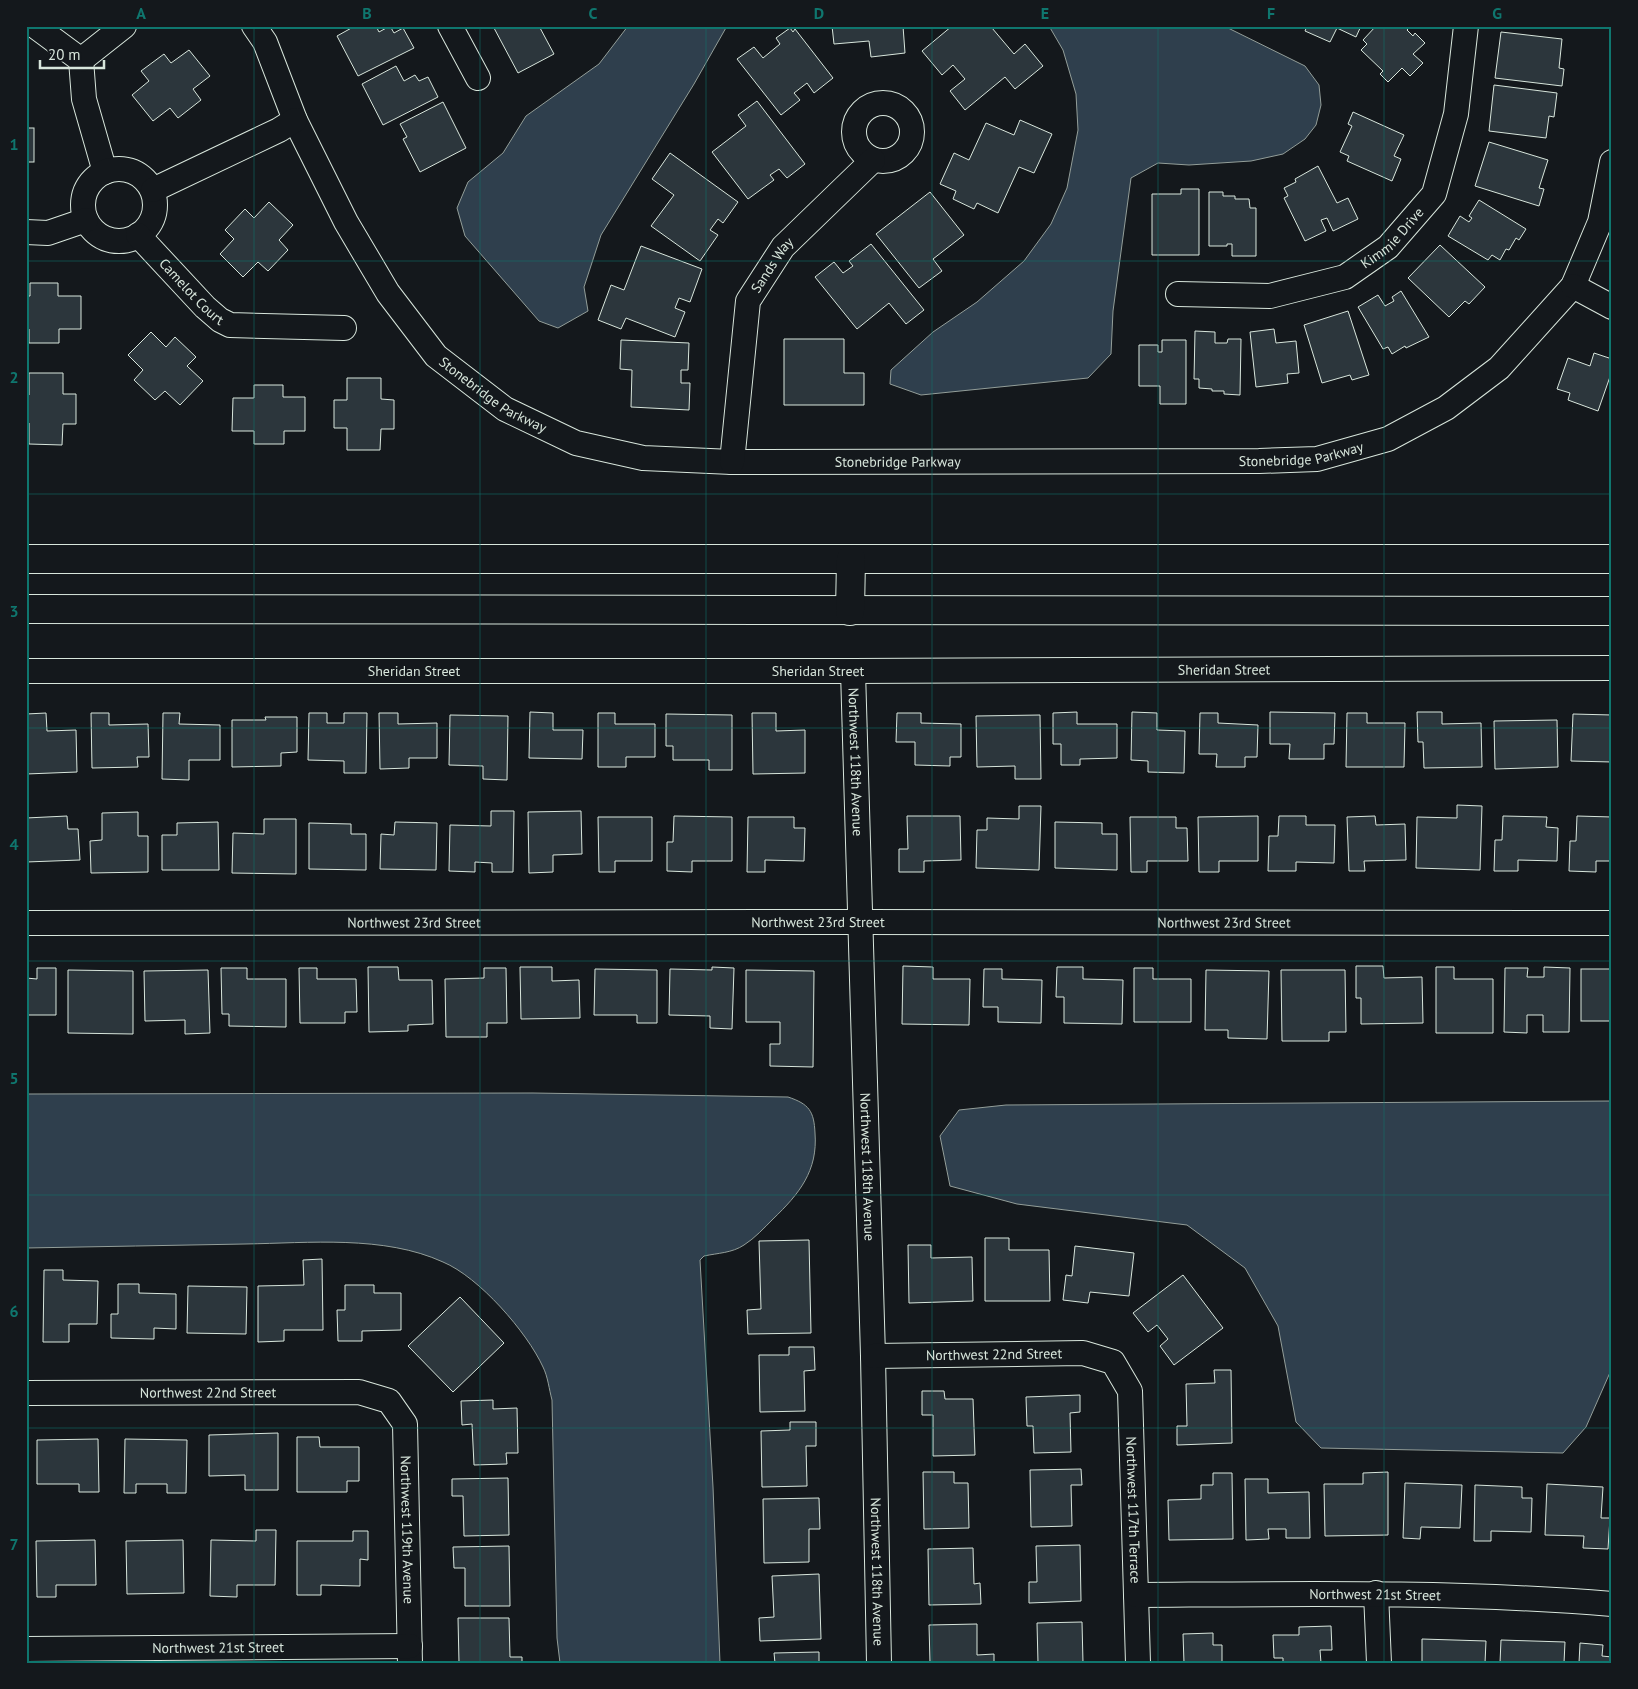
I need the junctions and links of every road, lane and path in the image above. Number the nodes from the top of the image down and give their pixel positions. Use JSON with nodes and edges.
{"nodes":[{"id":1,"x":35,"y":26,"type":"edge"},
{"id":2,"x":124,"y":26,"type":"edge"},
{"id":3,"x":254,"y":26,"type":"edge"},
{"id":4,"x":450,"y":26,"type":"edge"},
{"id":5,"x":1466,"y":26,"type":"edge"},
{"id":6,"x":81,"y":60,"type":"junction"},
{"id":7,"x":478,"y":78,"type":"dead end"},
{"id":8,"x":295,"y":120,"type":"junction"},
{"id":9,"x":873,"y":160,"type":"dead end"},
{"id":10,"x":1612,"y":162,"type":"edge"},
{"id":11,"x":105,"y":172,"type":"junction"},
{"id":12,"x":153,"y":190,"type":"junction"},
{"id":13,"x":86,"y":220,"type":"junction"},
{"id":14,"x":26,"y":232,"type":"edge"},
{"id":15,"x":138,"y":235,"type":"junction"},
{"id":16,"x":1573,"y":286,"type":"junction"},
{"id":17,"x":1178,"y":294,"type":"dead end"},
{"id":18,"x":1612,"y":308,"type":"edge"},
{"id":19,"x":344,"y":328,"type":"dead end"},
{"id":20,"x":732,"y":462,"type":"junction"},
{"id":21,"x":26,"y":559,"type":"edge"},
{"id":22,"x":851,"y":559,"type":"junction"},
{"id":23,"x":1612,"y":559,"type":"edge"},
{"id":24,"x":26,"y":609,"type":"edge"},
{"id":25,"x":850,"y":611,"type":"junction"},
{"id":26,"x":1612,"y":611,"type":"edge"},
{"id":27,"x":1612,"y":668,"type":"edge"},
{"id":28,"x":26,"y":671,"type":"edge"},
{"id":29,"x":853,"y":671,"type":"junction"},
{"id":30,"x":861,"y":922,"type":"junction"},
{"id":31,"x":26,"y":923,"type":"edge"},
{"id":32,"x":1612,"y":923,"type":"edge"},
{"id":33,"x":873,"y":1356,"type":"junction"},
{"id":34,"x":1113,"y":1362,"type":"joint"},
{"id":35,"x":26,"y":1393,"type":"edge"},
{"id":36,"x":388,"y":1401,"type":"joint"},
{"id":37,"x":1376,"y":1593,"type":"junction"},
{"id":38,"x":1136,"y":1594,"type":"junction"},
{"id":39,"x":1612,"y":1604,"type":"edge"},
{"id":40,"x":26,"y":1649,"type":"edge"},
{"id":41,"x":410,"y":1654,"type":"edge"},
{"id":42,"x":879,"y":1663,"type":"edge"},
{"id":43,"x":1138,"y":1663,"type":"edge"},
{"id":44,"x":1379,"y":1663,"type":"edge"}],
"edges":[{"from":1,"to":6,"type":"street"},
{"from":2,"to":6,"type":"street"},
{"from":3,"to":8,"type":"street","name":"Stonebridge Parkway"},
{"from":4,"to":7,"type":"street"},
{"from":5,"to":17,"type":"street","name":"Kimmie Drive"},
{"from":6,"to":11,"type":"street"},
{"from":8,"to":12,"type":"street"},
{"from":8,"to":20,"type":"street","name":"Stonebridge Parkway"},
{"from":9,"to":20,"type":"street","name":"Sands Way"},
{"from":10,"to":16,"type":"street","name":"Stonebridge Parkway"},
{"from":11,"to":12,"type":"street"},
{"from":11,"to":13,"type":"street"},
{"from":12,"to":15,"type":"street"},
{"from":13,"to":14,"type":"street"},
{"from":13,"to":15,"type":"street"},
{"from":15,"to":19,"type":"street","name":"Camelot Court"},
{"from":16,"to":18,"type":"street"},
{"from":16,"to":20,"type":"street","name":"Stonebridge Parkway"},
{"from":21,"to":22,"type":"main road"},
{"from":22,"to":23,"type":"main road"},
{"from":22,"to":25,"type":"main road"},
{"from":24,"to":25,"type":"main road"},
{"from":25,"to":26,"type":"main road"},
{"from":27,"to":29,"type":"street","name":"Sheridan Street"},
{"from":28,"to":29,"type":"street","name":"Sheridan Street"},
{"from":29,"to":30,"type":"street","name":"Northwest 118th Avenue"},
{"from":30,"to":31,"type":"street","name":"Northwest 23rd Street"},
{"from":30,"to":32,"type":"street","name":"Northwest 23rd Street"},
{"from":30,"to":33,"type":"street","name":"Northwest 118th Avenue"},
{"from":33,"to":34,"type":"street","name":"Northwest 22nd Street"},
{"from":33,"to":42,"type":"street","name":"Northwest 118th Avenue"},
{"from":34,"to":38,"type":"street","name":"Northwest 117th Terrace"},
{"from":35,"to":36,"type":"street","name":"Northwest 22nd Street"},
{"from":36,"to":41,"type":"street","name":"Northwest 119th Avenue"},
{"from":37,"to":38,"type":"street","name":"Northwest 21st Street"},
{"from":37,"to":39,"type":"street","name":"Northwest 21st Street"},
{"from":37,"to":44,"type":"street"},
{"from":38,"to":43,"type":"street","name":"Northwest 117th Terrace"},
{"from":40,"to":41,"type":"street","name":"Northwest 21st Street"}]}
